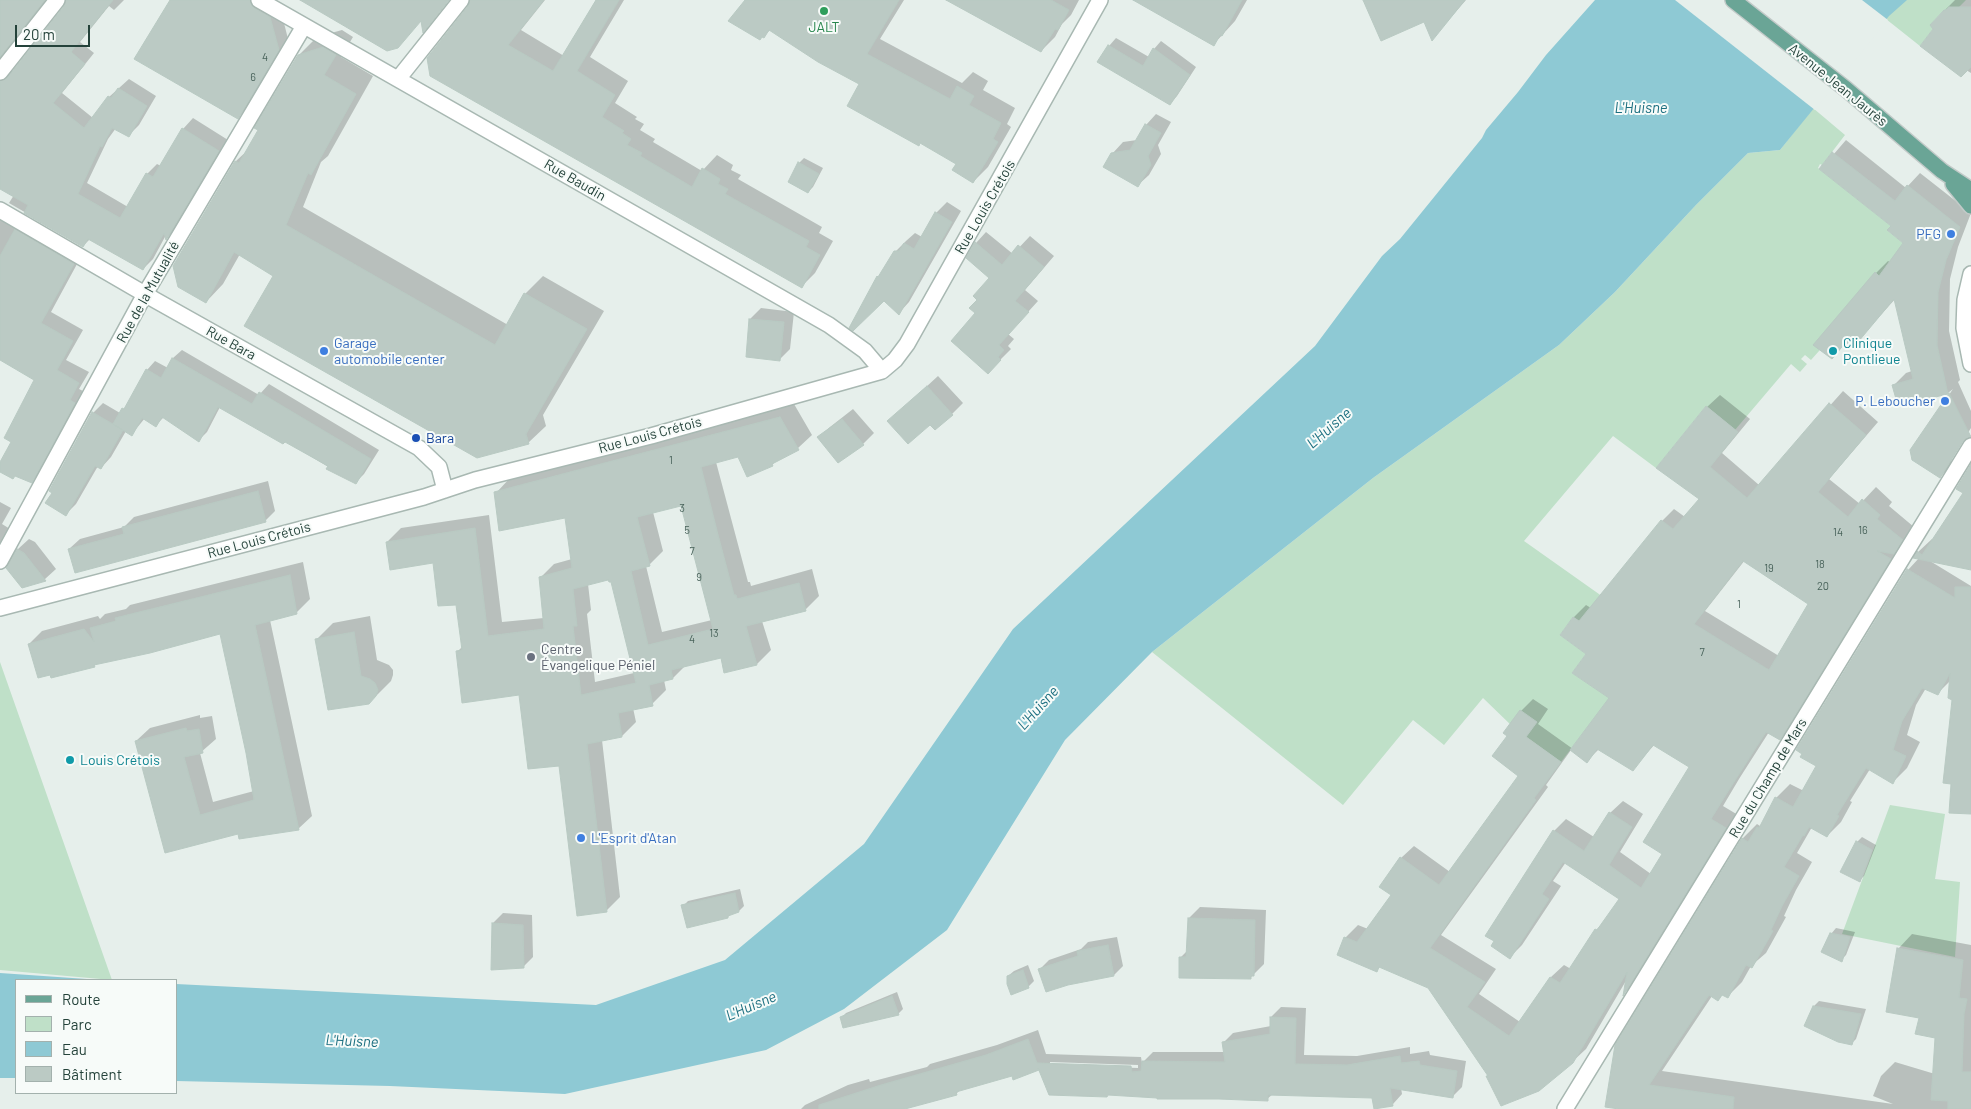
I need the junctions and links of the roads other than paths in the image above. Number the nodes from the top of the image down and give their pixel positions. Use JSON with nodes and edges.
{"nodes":[{"id":1,"x":57,"y":0,"type":"edge"},
{"id":2,"x":259,"y":0,"type":"edge"},
{"id":3,"x":461,"y":0,"type":"edge"},
{"id":4,"x":1100,"y":0,"type":"edge"},
{"id":5,"x":1733,"y":0,"type":"edge"},
{"id":6,"x":304,"y":26,"type":"junction"},
{"id":7,"x":0,"y":72,"type":"edge"},
{"id":8,"x":398,"y":79,"type":"junction"},
{"id":9,"x":1942,"y":171,"type":"junction"},
{"id":10,"x":1971,"y":190,"type":"edge"},
{"id":11,"x":1971,"y":206,"type":"edge"},
{"id":12,"x":0,"y":210,"type":"edge"},
{"id":13,"x":1971,"y":274,"type":"edge"},
{"id":14,"x":145,"y":294,"type":"junction"},
{"id":15,"x":1971,"y":364,"type":"edge"},
{"id":16,"x":882,"y":371,"type":"junction"},
{"id":17,"x":1971,"y":446,"type":"edge"},
{"id":18,"x":445,"y":490,"type":"junction"},
{"id":19,"x":0,"y":561,"type":"edge"},
{"id":20,"x":0,"y":608,"type":"edge"},
{"id":21,"x":1565,"y":1109,"type":"edge"}],
"edges":[{"from":1,"to":7,"type":"street"},
{"from":2,"to":6,"type":"street","name":"Rue Baudin"},
{"from":3,"to":8,"type":"street"},
{"from":4,"to":16,"type":"street","name":"Rue Louis Crétois"},
{"from":5,"to":9,"type":"main road","name":"Avenue Jean Jaurès"},
{"from":6,"to":8,"type":"street","name":"Rue Baudin"},
{"from":6,"to":14,"type":"street","name":"Rue de la Mutualité"},
{"from":8,"to":16,"type":"street","name":"Rue Baudin"},
{"from":9,"to":10,"type":"main road","name":"Avenue Jean Jaurès"},
{"from":9,"to":11,"type":"main road","name":"Avenue Jean Jaurès"},
{"from":12,"to":14,"type":"street","name":"Rue Bara"},
{"from":13,"to":15,"type":"street"},
{"from":14,"to":18,"type":"street","name":"Rue Bara"},
{"from":14,"to":19,"type":"street","name":"Rue de la Mutualité"},
{"from":16,"to":18,"type":"street","name":"Rue Louis Crétois"},
{"from":17,"to":21,"type":"street","name":"Rue du Champ de Mars"},
{"from":18,"to":20,"type":"street","name":"Rue Louis Crétois"}]}
